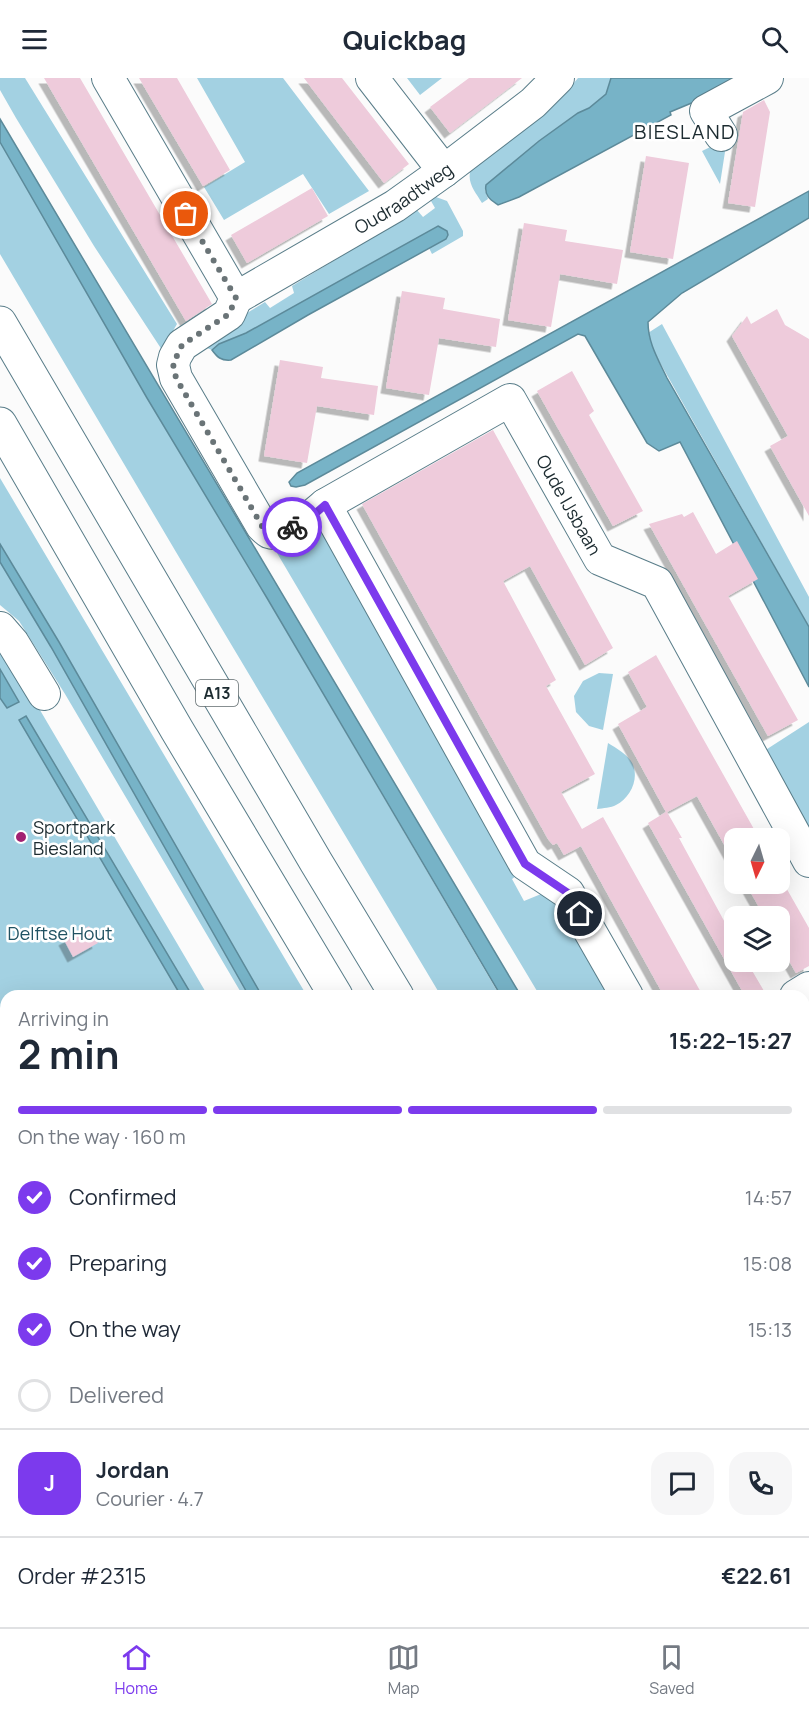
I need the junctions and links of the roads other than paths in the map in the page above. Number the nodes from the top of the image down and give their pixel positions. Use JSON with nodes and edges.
{"nodes":[{"id":1,"x":108,"y":78,"type":"edge"},
{"id":2,"x":372,"y":78,"type":"edge"},
{"id":3,"x":558,"y":78,"type":"edge"},
{"id":4,"x":767,"y":78,"type":"edge"},
{"id":5,"x":721,"y":135,"type":"dead end"},
{"id":6,"x":444,"y":171,"type":"junction"},
{"id":7,"x":236,"y":298,"type":"junction"},
{"id":8,"x":0,"y":323,"type":"edge"},
{"id":9,"x":0,"y":424,"type":"edge"},
{"id":10,"x":325,"y":505,"type":"junction"},
{"id":11,"x":0,"y":628,"type":"edge"},
{"id":12,"x":44,"y":694,"type":"dead end"},
{"id":13,"x":809,"y":861,"type":"edge"},
{"id":14,"x":332,"y":990,"type":"edge"},
{"id":15,"x":393,"y":990,"type":"edge"},
{"id":16,"x":624,"y":990,"type":"edge"}],
"edges":[{"from":1,"to":7,"type":"street"},
{"from":2,"to":6,"type":"street"},
{"from":3,"to":6,"type":"street","name":"Oudraadtweg"},
{"from":4,"to":5,"type":"street"},
{"from":6,"to":7,"type":"street","name":"Oudraadtweg"},
{"from":7,"to":10,"type":"street","name":"Oude IJsbaan"},
{"from":8,"to":15,"type":"highway","number":"A13"},
{"from":9,"to":14,"type":"highway"},
{"from":10,"to":13,"type":"street","name":"Oude IJsbaan"},
{"from":10,"to":16,"type":"street"},
{"from":11,"to":12,"type":"street"}]}
